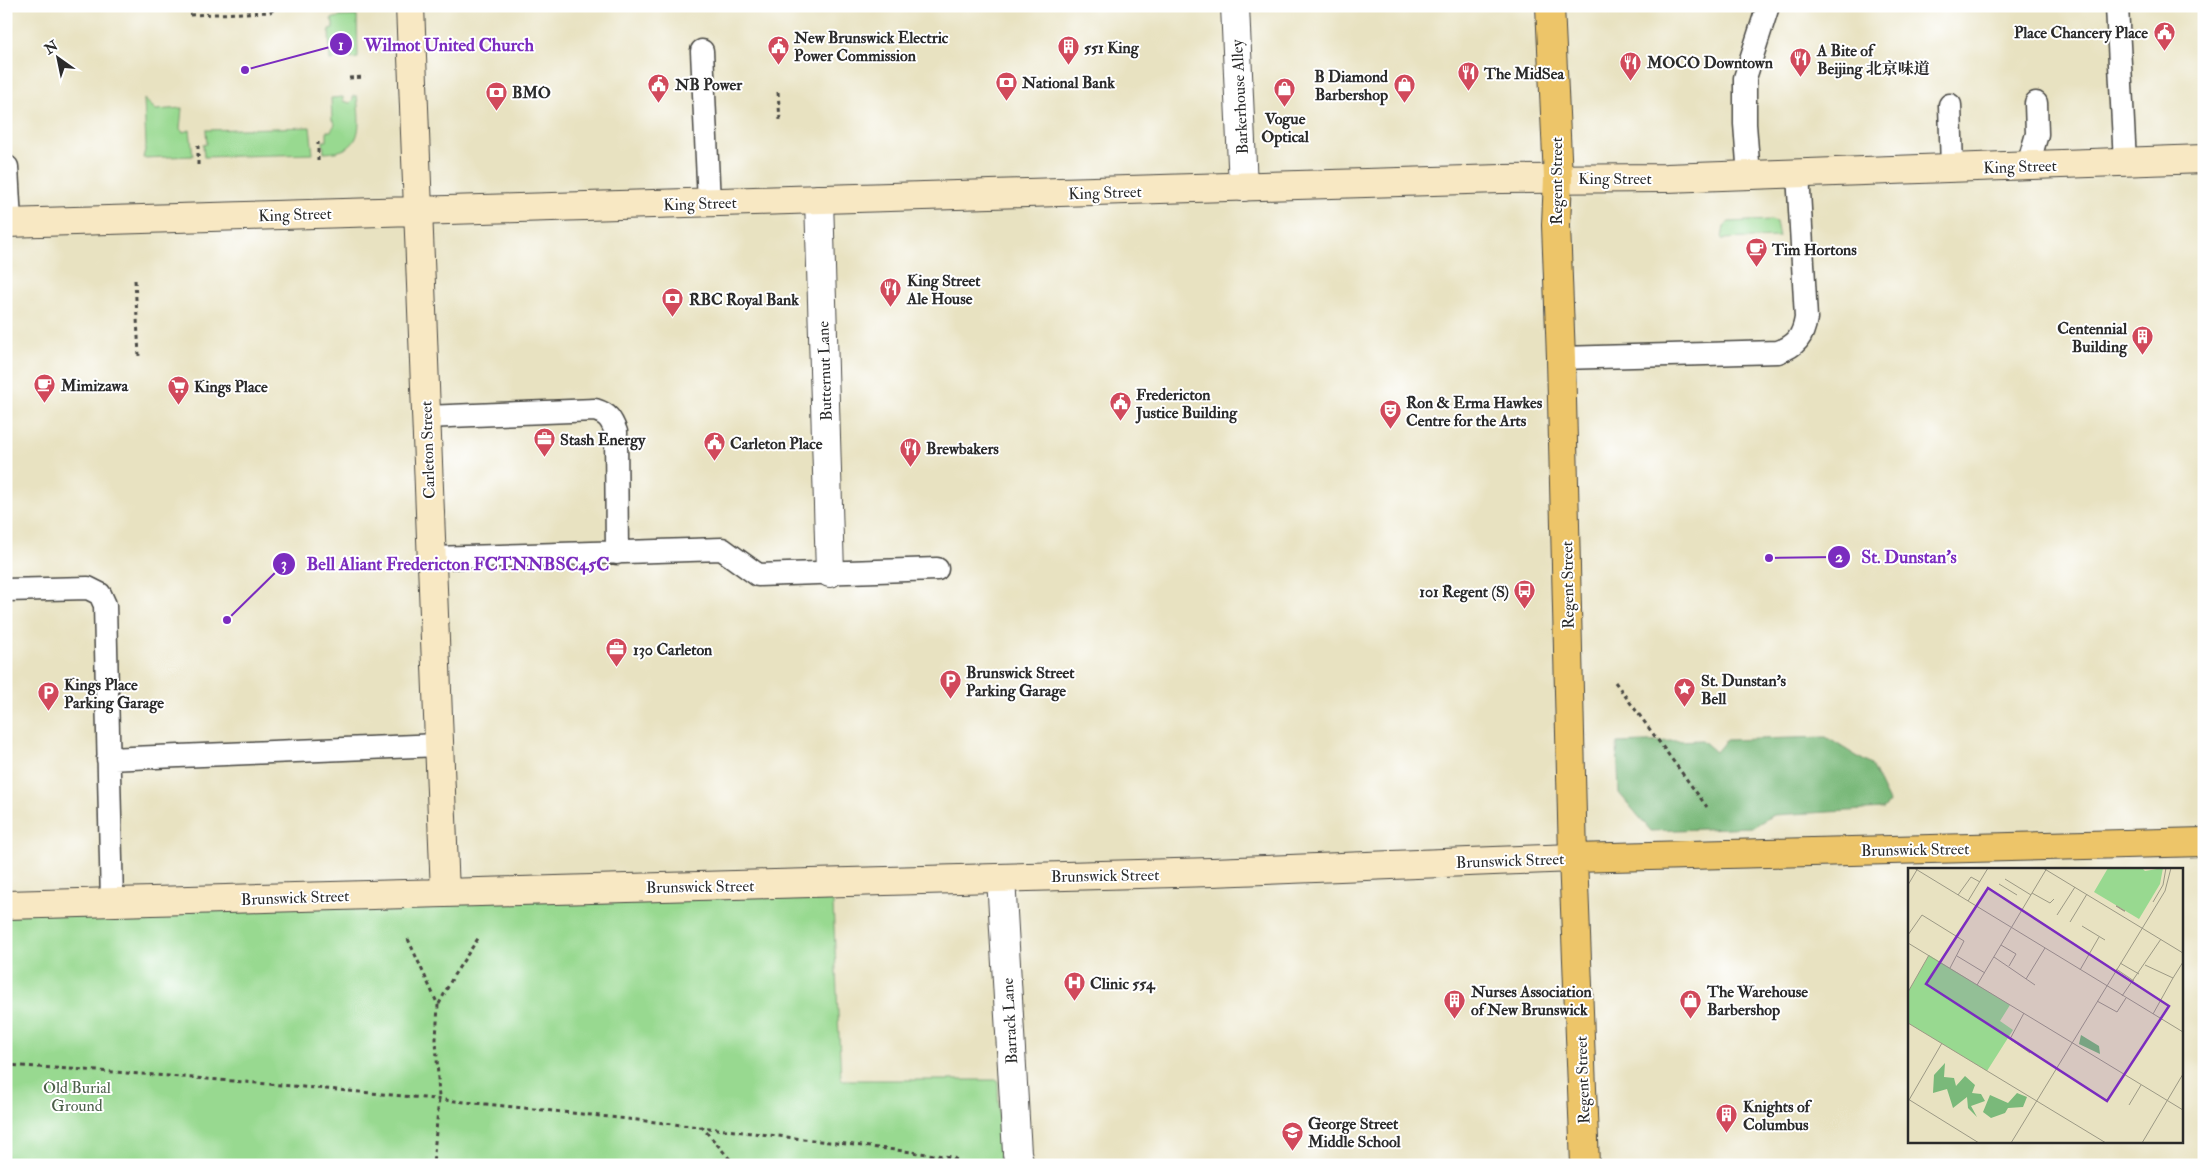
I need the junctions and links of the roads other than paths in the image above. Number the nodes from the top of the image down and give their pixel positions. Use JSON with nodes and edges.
{"nodes":[{"id":1,"x":410,"y":6,"type":"edge"},
{"id":2,"x":1235,"y":6,"type":"edge"},
{"id":3,"x":1550,"y":6,"type":"edge"},
{"id":4,"x":1768,"y":6,"type":"edge"},
{"id":5,"x":2118,"y":6,"type":"edge"},
{"id":6,"x":702,"y":51,"type":"dead end"},
{"id":7,"x":2036,"y":103,"type":"dead end"},
{"id":8,"x":1950,"y":105,"type":"dead end"},
{"id":9,"x":2204,"y":159,"type":"edge"},
{"id":10,"x":2124,"y":162,"type":"junction"},
{"id":11,"x":2028,"y":165,"type":"junction"},
{"id":12,"x":7,"y":167,"type":"edge"},
{"id":13,"x":1952,"y":168,"type":"junction"},
{"id":14,"x":1798,"y":173,"type":"junction"},
{"id":15,"x":1749,"y":176,"type":"junction"},
{"id":16,"x":1558,"y":178,"type":"junction"},
{"id":17,"x":1243,"y":187,"type":"junction"},
{"id":18,"x":819,"y":199,"type":"junction"},
{"id":19,"x":710,"y":203,"type":"junction"},
{"id":20,"x":418,"y":210,"type":"junction"},
{"id":21,"x":8,"y":223,"type":"edge"},
{"id":22,"x":1561,"y":358,"type":"junction"},
{"id":23,"x":426,"y":417,"type":"junction"},
{"id":24,"x":617,"y":553,"type":"junction"},
{"id":25,"x":432,"y":558,"type":"junction"},
{"id":26,"x":937,"y":568,"type":"dead end"},
{"id":27,"x":830,"y":573,"type":"junction"},
{"id":28,"x":6,"y":590,"type":"edge"},
{"id":29,"x":439,"y":745,"type":"junction"},
{"id":30,"x":108,"y":759,"type":"junction"},
{"id":31,"x":2204,"y":842,"type":"edge"},
{"id":32,"x":1574,"y":858,"type":"junction"},
{"id":33,"x":1001,"y":878,"type":"junction"},
{"id":34,"x":445,"y":893,"type":"junction"},
{"id":35,"x":112,"y":902,"type":"junction"},
{"id":36,"x":6,"y":905,"type":"edge"},
{"id":37,"x":1020,"y":1165,"type":"edge"},
{"id":38,"x":1585,"y":1165,"type":"edge"}],
"edges":[{"from":1,"to":20,"type":"main road","name":"Carleton Street"},
{"from":2,"to":17,"type":"street","name":"Barkerhouse Alley"},
{"from":3,"to":16,"type":"main road","name":"Regent Street"},
{"from":4,"to":15,"type":"lane"},
{"from":5,"to":10,"type":"lane"},
{"from":6,"to":19,"type":"lane"},
{"from":7,"to":11,"type":"lane"},
{"from":8,"to":13,"type":"lane"},
{"from":9,"to":10,"type":"main road","name":"King Street"},
{"from":10,"to":11,"type":"main road","name":"King Street"},
{"from":11,"to":13,"type":"main road","name":"King Street"},
{"from":12,"to":21,"type":"lane"},
{"from":13,"to":14,"type":"main road","name":"King Street"},
{"from":14,"to":15,"type":"main road","name":"King Street"},
{"from":14,"to":22,"type":"lane"},
{"from":15,"to":16,"type":"main road","name":"King Street"},
{"from":16,"to":17,"type":"main road","name":"King Street"},
{"from":16,"to":22,"type":"main road","name":"Regent Street"},
{"from":17,"to":18,"type":"main road","name":"King Street"},
{"from":18,"to":19,"type":"main road","name":"King Street"},
{"from":18,"to":27,"type":"street","name":"Butternut Lane"},
{"from":19,"to":20,"type":"main road","name":"King Street"},
{"from":20,"to":21,"type":"main road","name":"King Street"},
{"from":20,"to":23,"type":"main road","name":"Carleton Street"},
{"from":22,"to":32,"type":"main road","name":"Regent Street"},
{"from":23,"to":24,"type":"lane"},
{"from":23,"to":25,"type":"main road","name":"Carleton Street"},
{"from":24,"to":25,"type":"lane"},
{"from":24,"to":27,"type":"lane"},
{"from":25,"to":29,"type":"main road","name":"Carleton Street"},
{"from":26,"to":27,"type":"lane"},
{"from":28,"to":30,"type":"lane"},
{"from":29,"to":30,"type":"lane"},
{"from":29,"to":34,"type":"main road","name":"Carleton Street"},
{"from":30,"to":35,"type":"lane"},
{"from":31,"to":32,"type":"main road","name":"Brunswick Street"},
{"from":32,"to":33,"type":"main road","name":"Brunswick Street"},
{"from":32,"to":38,"type":"main road","name":"Regent Street"},
{"from":33,"to":34,"type":"main road","name":"Brunswick Street"},
{"from":33,"to":37,"type":"street","name":"Barrack Lane"},
{"from":34,"to":35,"type":"main road","name":"Brunswick Street"},
{"from":35,"to":36,"type":"main road","name":"Brunswick Street"}]}
